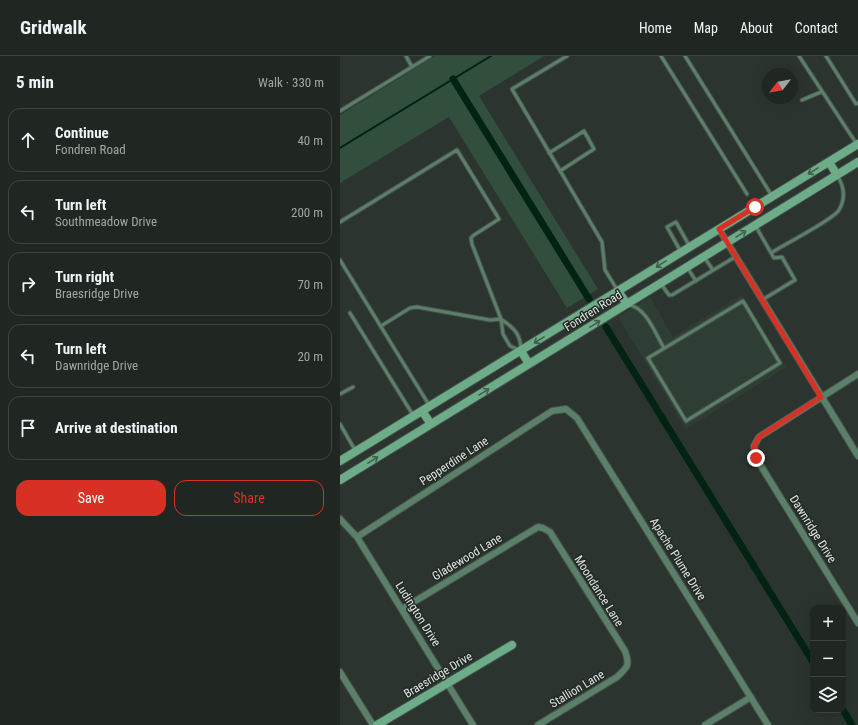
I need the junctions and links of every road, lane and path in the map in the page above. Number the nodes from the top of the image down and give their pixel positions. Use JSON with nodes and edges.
{"nodes":[{"id":1,"x":406,"y":56,"type":"edge"},
{"id":2,"x":430,"y":56,"type":"edge"},
{"id":3,"x":567,"y":56,"type":"edge"},
{"id":4,"x":661,"y":56,"type":"edge"},
{"id":5,"x":685,"y":56,"type":"edge"},
{"id":6,"x":799,"y":56,"type":"edge"},
{"id":7,"x":826,"y":56,"type":"edge"},
{"id":8,"x":412,"y":67,"type":"junction"},
{"id":9,"x":821,"y":92,"type":"junction"},
{"id":10,"x":802,"y":100,"type":"dead end"},
{"id":11,"x":858,"y":103,"type":"edge"},
{"id":12,"x":340,"y":111,"type":"edge"},
{"id":13,"x":857,"y":144,"type":"edge"},
{"id":14,"x":549,"y":153,"type":"junction"},
{"id":15,"x":829,"y":162,"type":"junction"},
{"id":16,"x":858,"y":162,"type":"edge"},
{"id":17,"x":560,"y":171,"type":"junction"},
{"id":18,"x":837,"y":175,"type":"junction"},
{"id":19,"x":746,"y":194,"type":"dead end"},
{"id":20,"x":772,"y":196,"type":"junction"},
{"id":21,"x":340,"y":222,"type":"edge"},
{"id":22,"x":755,"y":225,"type":"junction"},
{"id":23,"x":719,"y":229,"type":"junction"},
{"id":24,"x":727,"y":243,"type":"junction"},
{"id":25,"x":690,"y":247,"type":"junction"},
{"id":26,"x":681,"y":252,"type":"junction"},
{"id":27,"x":771,"y":253,"type":"junction"},
{"id":28,"x":704,"y":257,"type":"junction"},
{"id":29,"x":735,"y":257,"type":"junction"},
{"id":30,"x":340,"y":260,"type":"edge"},
{"id":31,"x":687,"y":267,"type":"junction"},
{"id":32,"x":713,"y":270,"type":"junction"},
{"id":33,"x":696,"y":281,"type":"junction"},
{"id":34,"x":661,"y":283,"type":"junction"},
{"id":35,"x":618,"y":291,"type":"junction"},
{"id":36,"x":762,"y":300,"type":"junction"},
{"id":37,"x":627,"y":304,"type":"junction"},
{"id":38,"x":350,"y":313,"type":"dead end"},
{"id":39,"x":501,"y":319,"type":"junction"},
{"id":40,"x":381,"y":326,"type":"junction"},
{"id":41,"x":664,"y":348,"type":"junction"},
{"id":42,"x":521,"y":351,"type":"junction"},
{"id":43,"x":529,"y":364,"type":"junction"},
{"id":44,"x":858,"y":374,"type":"edge"},
{"id":45,"x":353,"y":387,"type":"dead end"},
{"id":46,"x":340,"y":394,"type":"edge"},
{"id":47,"x":821,"y":397,"type":"junction"},
{"id":48,"x":430,"y":406,"type":"junction"},
{"id":49,"x":566,"y":409,"type":"joint"},
{"id":50,"x":422,"y":411,"type":"junction"},
{"id":51,"x":414,"y":416,"type":"junction"},
{"id":52,"x":340,"y":424,"type":"edge"},
{"id":53,"x":431,"y":424,"type":"junction"},
{"id":54,"x":356,"y":451,"type":"junction"},
{"id":55,"x":858,"y":456,"type":"edge"},
{"id":56,"x":340,"y":461,"type":"edge"},
{"id":57,"x":340,"y":480,"type":"edge"},
{"id":58,"x":340,"y":519,"type":"edge"},
{"id":59,"x":543,"y":528,"type":"joint"},
{"id":60,"x":357,"y":537,"type":"junction"},
{"id":61,"x":402,"y":609,"type":"junction"},
{"id":62,"x":858,"y":623,"type":"edge"},
{"id":63,"x":512,"y":645,"type":"dead end"},
{"id":64,"x":626,"y":669,"type":"joint"},
{"id":65,"x":340,"y":672,"type":"edge"},
{"id":66,"x":447,"y":683,"type":"junction"},
{"id":67,"x":751,"y":697,"type":"junction"},
{"id":68,"x":373,"y":725,"type":"edge"},
{"id":69,"x":377,"y":725,"type":"edge"},
{"id":70,"x":473,"y":725,"type":"edge"},
{"id":71,"x":538,"y":725,"type":"edge"},
{"id":72,"x":705,"y":725,"type":"edge"},
{"id":73,"x":768,"y":725,"type":"edge"}],
"edges":[{"from":1,"to":8,"type":"lane"},
{"from":2,"to":8,"type":"lane"},
{"from":3,"to":14,"type":"lane"},
{"from":4,"to":19,"type":"lane"},
{"from":5,"to":20,"type":"lane"},
{"from":6,"to":9,"type":"lane"},
{"from":7,"to":11,"type":"lane"},
{"from":8,"to":12,"type":"lane"},
{"from":9,"to":10,"type":"lane"},
{"from":9,"to":13,"type":"lane"},
{"from":13,"to":15,"type":"main road","name":"Fondren Road"},
{"from":14,"to":17,"type":"lane"},
{"from":14,"to":17,"type":"lane"},
{"from":15,"to":18,"type":"main road"},
{"from":15,"to":20,"type":"main road","name":"Fondren Road","one_way":true},
{"from":16,"to":18,"type":"main road","name":"Fondren Road"},
{"from":17,"to":35,"type":"lane"},
{"from":18,"to":22,"type":"main road","name":"Fondren Road"},
{"from":18,"to":27,"type":"lane"},
{"from":20,"to":23,"type":"main road","name":"Fondren Road"},
{"from":21,"to":39,"type":"lane"},
{"from":24,"to":22,"type":"main road","name":"Fondren Road","one_way":true},
{"from":22,"to":27,"type":"lane"},
{"from":23,"to":24,"type":"street"},
{"from":23,"to":25,"type":"main road","name":"Fondren Road"},
{"from":24,"to":28,"type":"main road","name":"Fondren Road"},
{"from":24,"to":29,"type":"street"},
{"from":25,"to":26,"type":"main road","name":"Fondren Road"},
{"from":25,"to":26,"type":"lane"},
{"from":26,"to":35,"type":"main road","name":"Fondren Road","one_way":true},
{"from":27,"to":36,"type":"lane"},
{"from":28,"to":31,"type":"main road","name":"Fondren Road"},
{"from":28,"to":32,"type":"lane"},
{"from":29,"to":32,"type":"lane"},
{"from":29,"to":36,"type":"street"},
{"from":30,"to":40,"type":"lane"},
{"from":31,"to":33,"type":"lane"},
{"from":31,"to":34,"type":"main road","name":"Fondren Road"},
{"from":32,"to":33,"type":"lane"},
{"from":33,"to":34,"type":"lane"},
{"from":34,"to":37,"type":"main road","name":"Fondren Road"},
{"from":35,"to":37,"type":"main road"},
{"from":35,"to":42,"type":"main road","name":"Fondren Road","one_way":true},
{"from":36,"to":47,"type":"street"},
{"from":37,"to":41,"type":"lane"},
{"from":43,"to":37,"type":"main road","name":"Fondren Road","one_way":true},
{"from":38,"to":51,"type":"lane"},
{"from":39,"to":40,"type":"lane"},
{"from":39,"to":42,"type":"lane"},
{"from":39,"to":42,"type":"lane"},
{"from":40,"to":48,"type":"lane"},
{"from":41,"to":41,"type":"lane"},
{"from":42,"to":43,"type":"main road"},
{"from":42,"to":48,"type":"main road","name":"Fondren Road"},
{"from":53,"to":43,"type":"main road","name":"Fondren Road","one_way":true},
{"from":44,"to":47,"type":"street"},
{"from":45,"to":46,"type":"lane"},
{"from":47,"to":55,"type":"street"},
{"from":47,"to":62,"type":"street","name":"Dawnridge Drive"},
{"from":48,"to":50,"type":"main road","name":"Fondren Road"},
{"from":49,"to":60,"type":"street","name":"Pepperdine Lane"},
{"from":49,"to":67,"type":"street","name":"Apache Plume Drive"},
{"from":50,"to":51,"type":"main road","name":"Fondren Road"},
{"from":50,"to":53,"type":"main road"},
{"from":51,"to":54,"type":"main road","name":"Fondren Road"},
{"from":52,"to":54,"type":"lane"},
{"from":57,"to":53,"type":"main road","name":"Fondren Road","one_way":true},
{"from":54,"to":56,"type":"main road","name":"Fondren Road"},
{"from":58,"to":60,"type":"street","name":"Ludington Drive"},
{"from":59,"to":61,"type":"street","name":"Gladewood Lane"},
{"from":59,"to":64,"type":"street","name":"Moondance Lane"},
{"from":60,"to":61,"type":"street","name":"Ludington Drive"},
{"from":61,"to":66,"type":"street","name":"Ludington Drive"},
{"from":63,"to":66,"type":"main road","name":"Braesridge Drive"},
{"from":64,"to":71,"type":"street","name":"Stallion Lane"},
{"from":65,"to":68,"type":"street"},
{"from":66,"to":69,"type":"main road","name":"Braesridge Drive"},
{"from":66,"to":70,"type":"street","name":"Ludington Drive"},
{"from":67,"to":72,"type":"street"},
{"from":67,"to":73,"type":"street","name":"Apache Plume Drive"}]}
